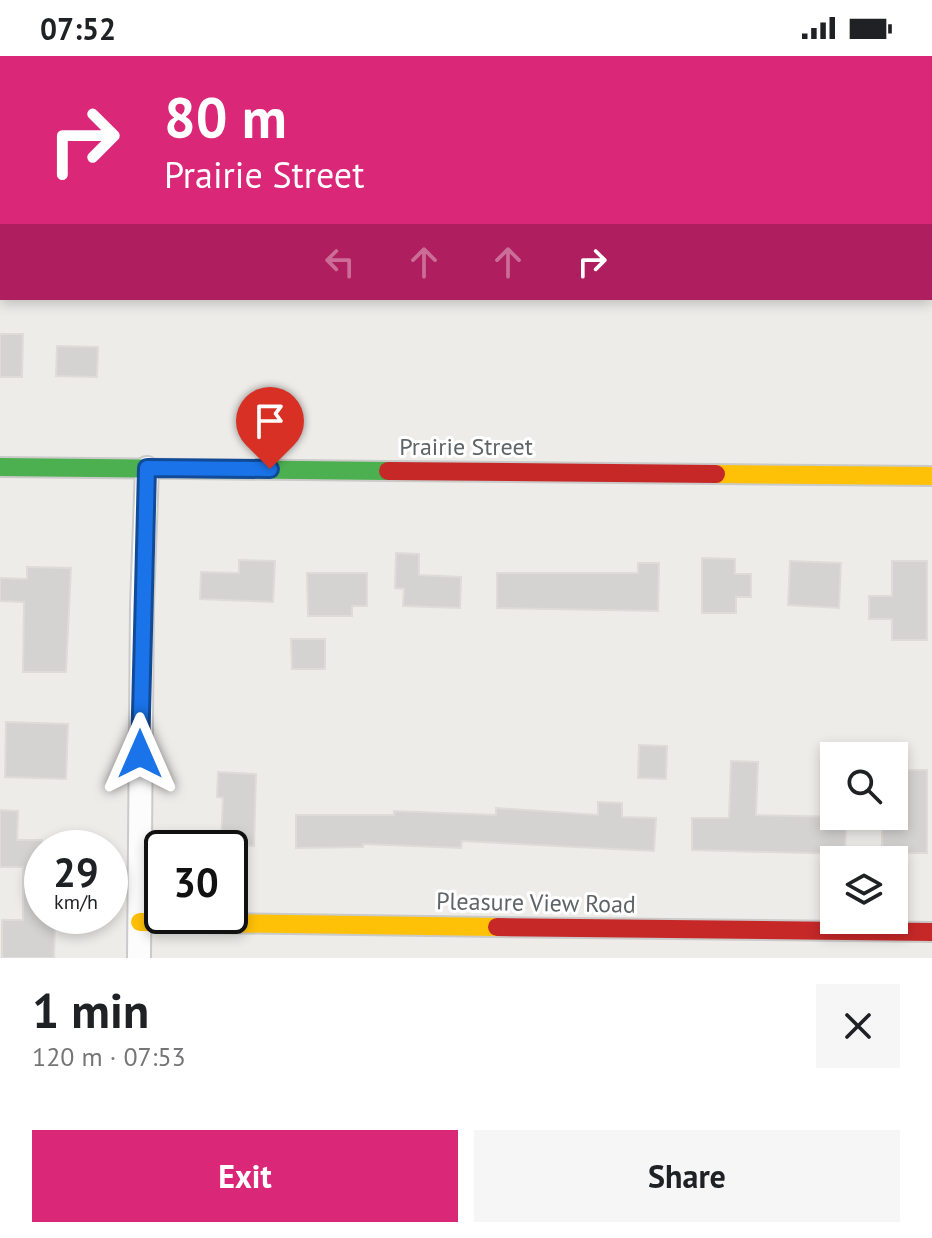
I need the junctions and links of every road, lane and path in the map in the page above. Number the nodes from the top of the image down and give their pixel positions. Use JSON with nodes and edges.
{"nodes":[{"id":1,"x":0,"y":467,"type":"edge"},
{"id":2,"x":147,"y":468,"type":"junction"},
{"id":3,"x":932,"y":476,"type":"edge"},
{"id":4,"x":140,"y":922,"type":"junction"},
{"id":5,"x":932,"y":932,"type":"edge"},
{"id":6,"x":139,"y":958,"type":"edge"}],
"edges":[{"from":1,"to":2,"type":"street","name":"Prairie Street"},
{"from":2,"to":3,"type":"street","name":"Prairie Street"},
{"from":2,"to":4,"type":"street"},
{"from":4,"to":5,"type":"street","name":"Pleasure View Road"},
{"from":4,"to":6,"type":"street"}]}
